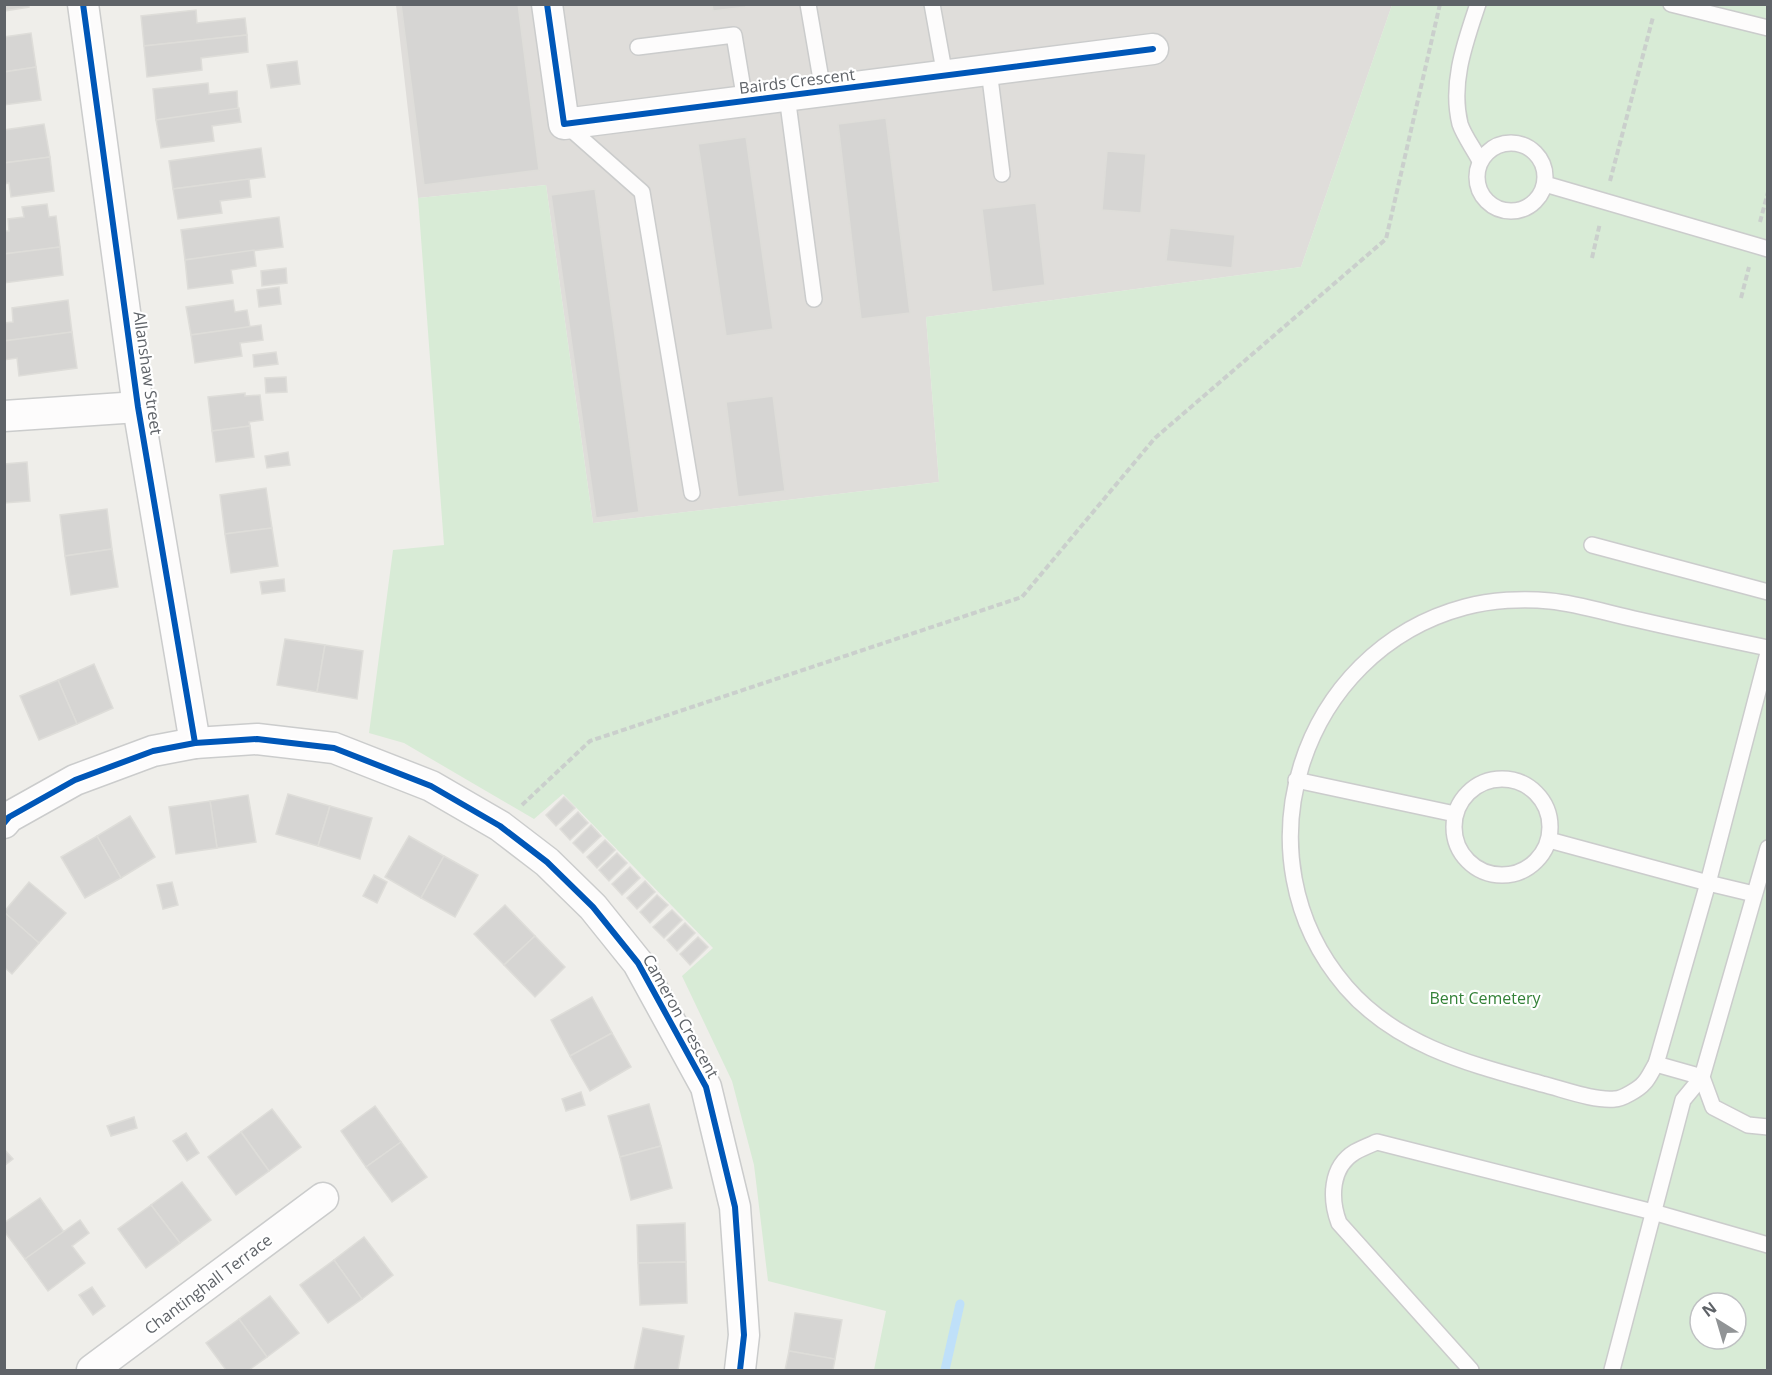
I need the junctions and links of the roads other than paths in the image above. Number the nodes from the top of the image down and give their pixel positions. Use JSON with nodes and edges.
{"nodes":[{"id":1,"x":83,"y":4,"type":"edge"},
{"id":2,"x":547,"y":4,"type":"edge"},
{"id":3,"x":808,"y":4,"type":"edge"},
{"id":4,"x":932,"y":4,"type":"edge"},
{"id":5,"x":1478,"y":4,"type":"edge"},
{"id":6,"x":1671,"y":4,"type":"edge"},
{"id":7,"x":1767,"y":28,"type":"edge"},
{"id":8,"x":638,"y":47,"type":"dead end"},
{"id":9,"x":1153,"y":49,"type":"dead end"},
{"id":10,"x":989,"y":70,"type":"junction"},
{"id":11,"x":945,"y":76,"type":"junction"},
{"id":12,"x":823,"y":91,"type":"junction"},
{"id":13,"x":787,"y":96,"type":"junction"},
{"id":14,"x":745,"y":101,"type":"junction"},
{"id":15,"x":564,"y":124,"type":"junction"},
{"id":16,"x":1480,"y":161,"type":"junction"},
{"id":17,"x":1002,"y":174,"type":"dead end"},
{"id":18,"x":1545,"y":184,"type":"junction"},
{"id":19,"x":1767,"y":249,"type":"edge"},
{"id":20,"x":813,"y":298,"type":"dead end"},
{"id":21,"x":138,"y":407,"type":"junction"},
{"id":22,"x":4,"y":416,"type":"edge"},
{"id":23,"x":692,"y":493,"type":"dead end"},
{"id":24,"x":1592,"y":544,"type":"dead end"},
{"id":25,"x":1767,"y":592,"type":"edge"},
{"id":26,"x":1767,"y":648,"type":"edge"},
{"id":27,"x":1767,"y":653,"type":"edge"},
{"id":28,"x":195,"y":743,"type":"junction"},
{"id":29,"x":1296,"y":780,"type":"junction"},
{"id":30,"x":1455,"y":814,"type":"junction"},
{"id":31,"x":6,"y":818,"type":"edge"},
{"id":32,"x":1549,"y":840,"type":"junction"},
{"id":33,"x":1767,"y":848,"type":"edge"},
{"id":34,"x":1708,"y":883,"type":"junction"},
{"id":35,"x":1754,"y":894,"type":"junction"},
{"id":36,"x":1656,"y":1064,"type":"junction"},
{"id":37,"x":1702,"y":1077,"type":"junction"},
{"id":38,"x":1767,"y":1127,"type":"edge"},
{"id":39,"x":323,"y":1198,"type":"dead end"},
{"id":40,"x":1653,"y":1212,"type":"junction"},
{"id":41,"x":1767,"y":1245,"type":"edge"},
{"id":42,"x":92,"y":1371,"type":"edge"},
{"id":43,"x":740,"y":1371,"type":"edge"},
{"id":44,"x":1471,"y":1371,"type":"edge"},
{"id":45,"x":1612,"y":1371,"type":"edge"}],
"edges":[{"from":1,"to":21,"type":"street","name":"Allanshaw Street"},
{"from":2,"to":15,"type":"street"},
{"from":3,"to":12,"type":"lane"},
{"from":4,"to":11,"type":"lane"},
{"from":5,"to":16,"type":"lane"},
{"from":6,"to":7,"type":"lane"},
{"from":8,"to":14,"type":"lane"},
{"from":9,"to":10,"type":"street","name":"Bairds Crescent"},
{"from":10,"to":11,"type":"street","name":"Bairds Crescent"},
{"from":10,"to":17,"type":"lane"},
{"from":11,"to":12,"type":"street","name":"Bairds Crescent"},
{"from":12,"to":13,"type":"street","name":"Bairds Crescent"},
{"from":13,"to":14,"type":"street","name":"Bairds Crescent"},
{"from":13,"to":20,"type":"lane"},
{"from":14,"to":15,"type":"street","name":"Bairds Crescent"},
{"from":15,"to":23,"type":"lane"},
{"from":16,"to":18,"type":"lane"},
{"from":16,"to":18,"type":"lane"},
{"from":18,"to":19,"type":"lane"},
{"from":21,"to":22,"type":"street"},
{"from":21,"to":28,"type":"street","name":"Allanshaw Street"},
{"from":24,"to":25,"type":"lane"},
{"from":26,"to":29,"type":"lane"},
{"from":27,"to":34,"type":"lane"},
{"from":28,"to":31,"type":"street","name":"Cameron Crescent"},
{"from":28,"to":43,"type":"street","name":"Cameron Crescent"},
{"from":29,"to":30,"type":"lane"},
{"from":29,"to":36,"type":"lane"},
{"from":30,"to":32,"type":"lane"},
{"from":30,"to":32,"type":"lane"},
{"from":32,"to":34,"type":"lane"},
{"from":33,"to":35,"type":"lane"},
{"from":34,"to":35,"type":"lane"},
{"from":34,"to":36,"type":"lane"},
{"from":35,"to":37,"type":"lane"},
{"from":36,"to":37,"type":"lane"},
{"from":37,"to":38,"type":"lane"},
{"from":37,"to":40,"type":"lane"},
{"from":39,"to":42,"type":"street","name":"Chantinghall Terrace"},
{"from":40,"to":41,"type":"lane"},
{"from":40,"to":44,"type":"lane"},
{"from":40,"to":45,"type":"lane"}]}
